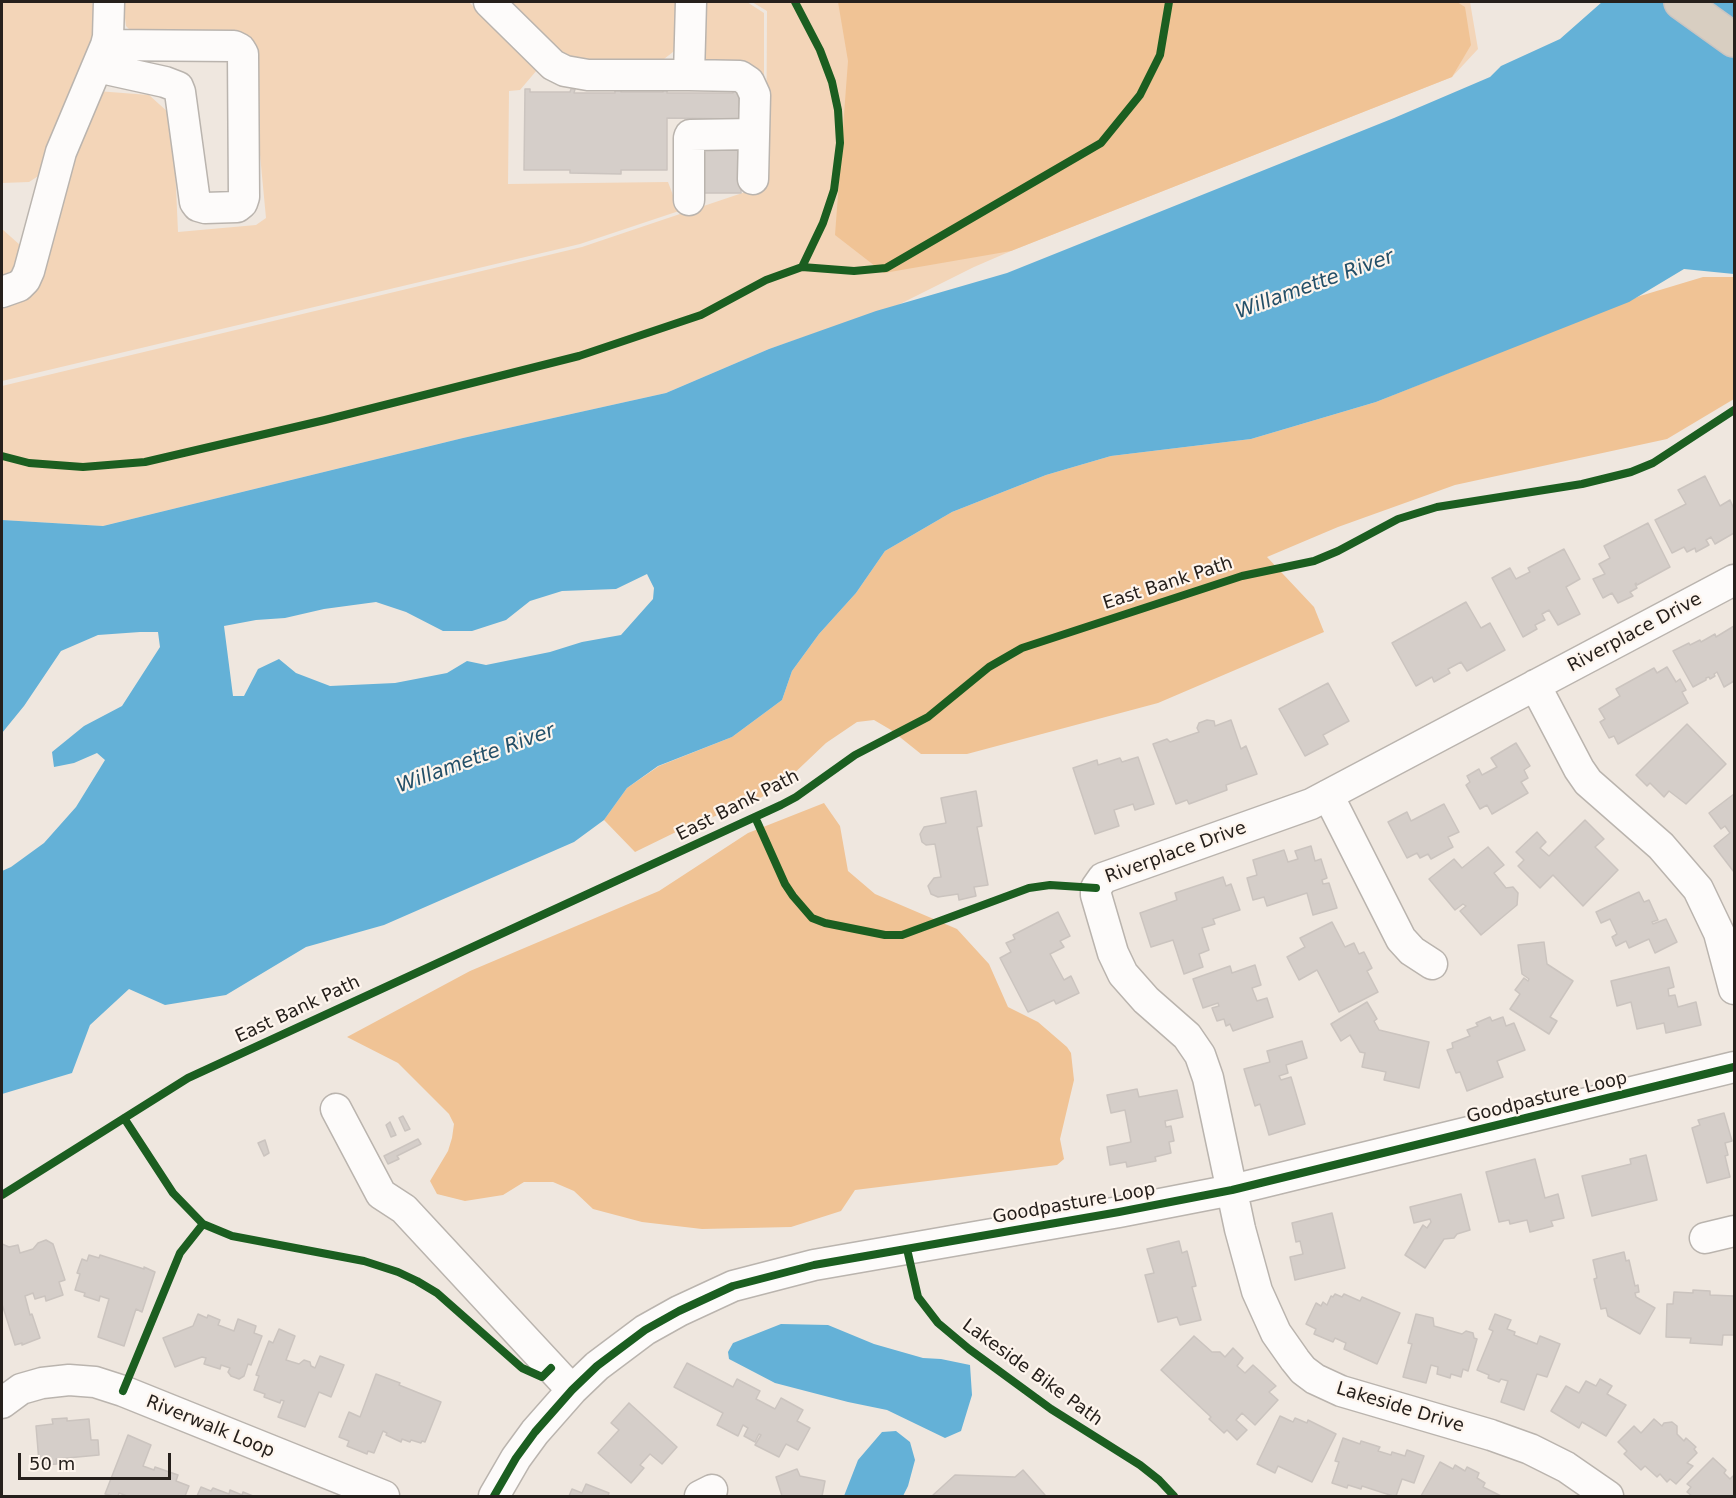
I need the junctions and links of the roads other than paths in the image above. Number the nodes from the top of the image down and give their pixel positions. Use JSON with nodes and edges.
{"nodes":[{"id":1,"x":109,"y":2,"type":"edge"},
{"id":2,"x":489,"y":2,"type":"edge"},
{"id":3,"x":690,"y":2,"type":"edge"},
{"id":4,"x":1681,"y":2,"type":"edge"},
{"id":5,"x":1734,"y":40,"type":"edge"},
{"id":6,"x":102,"y":56,"type":"junction"},
{"id":7,"x":689,"y":75,"type":"junction"},
{"id":8,"x":754,"y":134,"type":"junction"},
{"id":9,"x":753,"y":179,"type":"dead end"},
{"id":10,"x":689,"y":200,"type":"dead end"},
{"id":11,"x":2,"y":292,"type":"edge"},
{"id":12,"x":1734,"y":580,"type":"edge"},
{"id":13,"x":1534,"y":685,"type":"junction"},
{"id":14,"x":1328,"y":795,"type":"junction"},
{"id":15,"x":1432,"y":964,"type":"dead end"},
{"id":16,"x":1734,"y":989,"type":"edge"},
{"id":17,"x":1734,"y":1067,"type":"edge"},
{"id":18,"x":336,"y":1109,"type":"dead end"},
{"id":19,"x":1232,"y":1190,"type":"junction"},
{"id":20,"x":1734,"y":1231,"type":"edge"},
{"id":21,"x":1705,"y":1238,"type":"dead end"},
{"id":22,"x":572,"y":1390,"type":"junction"},
{"id":23,"x":2,"y":1403,"type":"edge"},
{"id":24,"x":1573,"y":1486,"type":"edge"},
{"id":25,"x":384,"y":1497,"type":"edge"},
{"id":26,"x":494,"y":1497,"type":"edge"},
{"id":27,"x":1608,"y":1497,"type":"edge"}],
"edges":[{"from":1,"to":6,"type":"street"},
{"from":2,"to":7,"type":"street"},
{"from":3,"to":7,"type":"street"},
{"from":4,"to":5,"type":"highway"},
{"from":6,"to":6,"type":"street"},
{"from":6,"to":11,"type":"street"},
{"from":7,"to":8,"type":"street"},
{"from":8,"to":9,"type":"street"},
{"from":8,"to":10,"type":"street"},
{"from":12,"to":13,"type":"street","name":"Riverplace Drive"},
{"from":13,"to":14,"type":"street","name":"Riverplace Drive"},
{"from":13,"to":16,"type":"street"},
{"from":14,"to":15,"type":"street"},
{"from":14,"to":19,"type":"street","name":"Riverplace Drive"},
{"from":17,"to":19,"type":"street","name":"Goodpasture Loop"},
{"from":18,"to":22,"type":"street"},
{"from":19,"to":22,"type":"street","name":"Goodpasture Loop"},
{"from":19,"to":24,"type":"street","name":"Lakeside Drive"},
{"from":20,"to":21,"type":"street"},
{"from":22,"to":26,"type":"street","name":"Goodpasture Loop"},
{"from":23,"to":25,"type":"street","name":"Riverwalk Loop"},
{"from":24,"to":27,"type":"street","name":"Lakeside Drive"}]}
